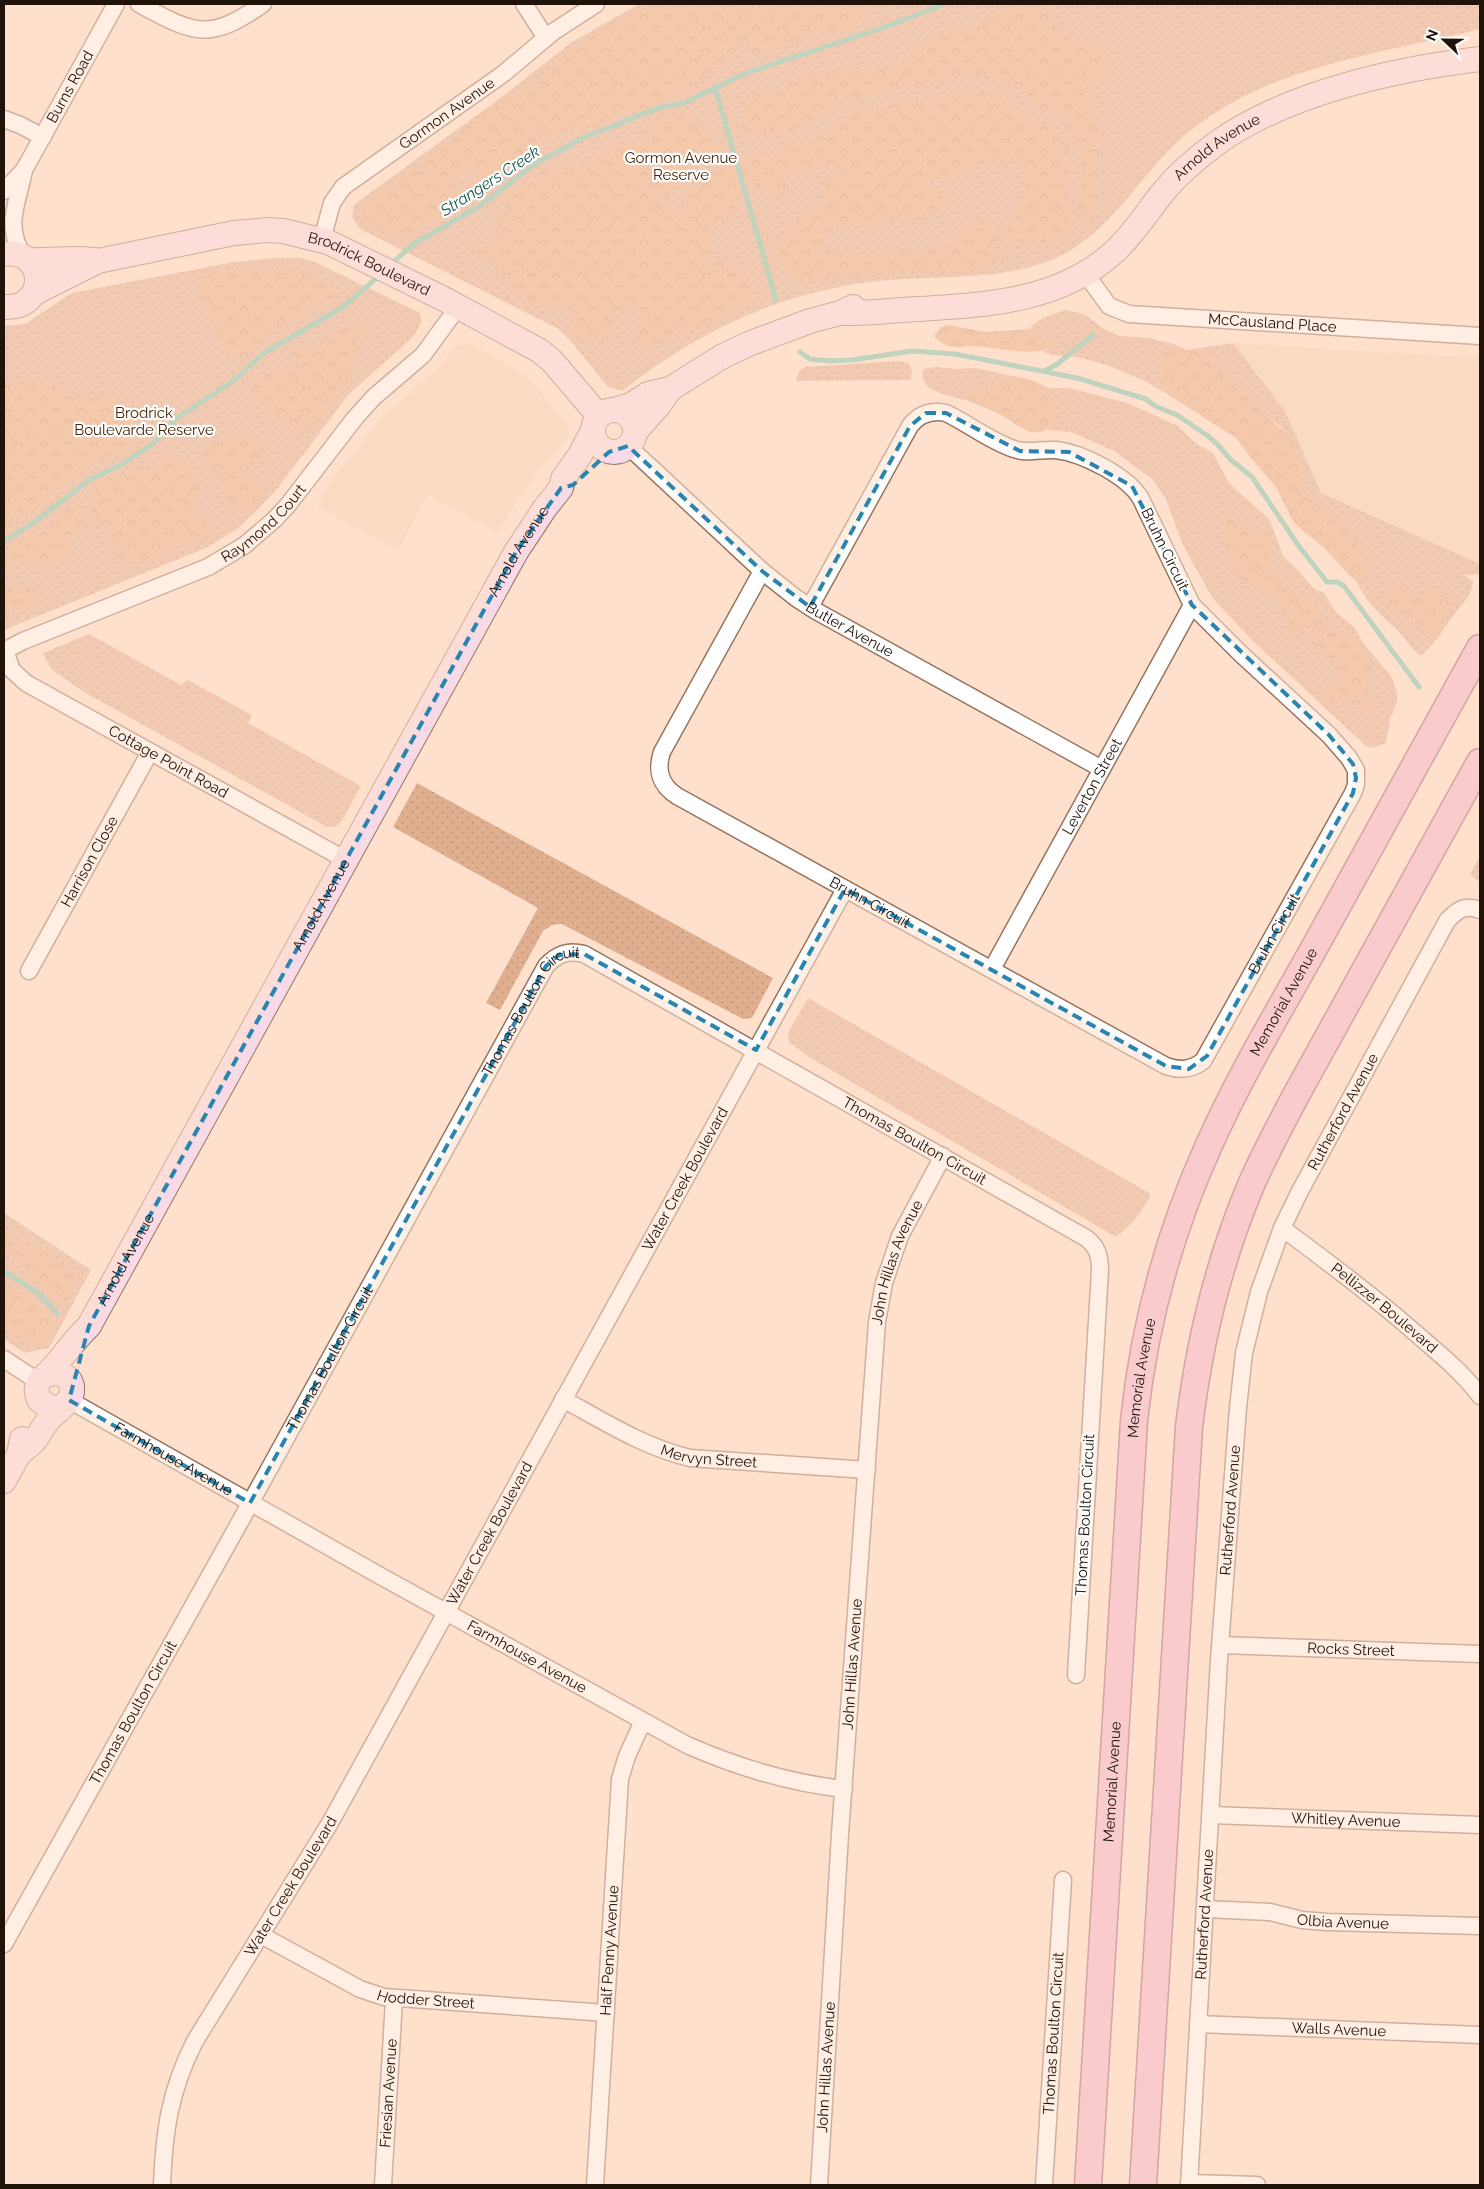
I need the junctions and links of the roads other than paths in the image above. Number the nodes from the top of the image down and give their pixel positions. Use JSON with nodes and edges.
{"nodes":[{"id":1,"x":116,"y":4,"type":"edge"},
{"id":2,"x":139,"y":4,"type":"edge"},
{"id":3,"x":263,"y":4,"type":"edge"},
{"id":4,"x":524,"y":4,"type":"edge"},
{"id":5,"x":596,"y":4,"type":"edge"},
{"id":6,"x":546,"y":38,"type":"junction"},
{"id":7,"x":1480,"y":59,"type":"edge"},
{"id":8,"x":4,"y":119,"type":"edge"},
{"id":9,"x":42,"y":137,"type":"junction"},
{"id":10,"x":24,"y":170,"type":"junction"},
{"id":11,"x":4,"y":191,"type":"edge"},
{"id":12,"x":325,"y":241,"type":"junction"},
{"id":13,"x":19,"y":257,"type":"edge"},
{"id":14,"x":98,"y":261,"type":"junction"},
{"id":15,"x":1085,"y":273,"type":"junction"},
{"id":16,"x":34,"y":293,"type":"junction"},
{"id":17,"x":451,"y":303,"type":"junction"},
{"id":18,"x":4,"y":307,"type":"edge"},
{"id":19,"x":1480,"y":336,"type":"edge"},
{"id":20,"x":670,"y":388,"type":"junction"},
{"id":21,"x":602,"y":419,"type":"junction"},
{"id":22,"x":624,"y":443,"type":"junction"},
{"id":23,"x":561,"y":488,"type":"junction"},
{"id":24,"x":762,"y":571,"type":"junction"},
{"id":25,"x":1192,"y":605,"type":"junction"},
{"id":26,"x":810,"y":607,"type":"junction"},
{"id":27,"x":1480,"y":648,"type":"edge"},
{"id":28,"x":4,"y":651,"type":"edge"},
{"id":29,"x":150,"y":752,"type":"junction"},
{"id":30,"x":1480,"y":762,"type":"edge"},
{"id":31,"x":1102,"y":769,"type":"junction"},
{"id":32,"x":346,"y":860,"type":"junction"},
{"id":33,"x":845,"y":888,"type":"junction"},
{"id":34,"x":1480,"y":910,"type":"edge"},
{"id":35,"x":992,"y":969,"type":"junction"},
{"id":36,"x":29,"y":971,"type":"dead end"},
{"id":37,"x":756,"y":1050,"type":"junction"},
{"id":38,"x":943,"y":1156,"type":"junction"},
{"id":39,"x":1282,"y":1228,"type":"junction"},
{"id":40,"x":89,"y":1326,"type":"junction"},
{"id":41,"x":4,"y":1359,"type":"edge"},
{"id":42,"x":41,"y":1383,"type":"junction"},
{"id":43,"x":1480,"y":1396,"type":"edge"},
{"id":44,"x":68,"y":1398,"type":"junction"},
{"id":45,"x":564,"y":1399,"type":"junction"},
{"id":46,"x":18,"y":1454,"type":"junction"},
{"id":47,"x":867,"y":1470,"type":"junction"},
{"id":48,"x":4,"y":1480,"type":"edge"},
{"id":49,"x":250,"y":1503,"type":"junction"},
{"id":50,"x":446,"y":1613,"type":"junction"},
{"id":51,"x":1221,"y":1645,"type":"junction"},
{"id":52,"x":1480,"y":1654,"type":"edge"},
{"id":53,"x":1076,"y":1675,"type":"dead end"},
{"id":54,"x":643,"y":1721,"type":"junction"},
{"id":55,"x":844,"y":1789,"type":"junction"},
{"id":56,"x":1211,"y":1815,"type":"junction"},
{"id":57,"x":1480,"y":1825,"type":"edge"},
{"id":58,"x":1063,"y":1880,"type":"dead end"},
{"id":59,"x":1205,"y":1909,"type":"junction"},
{"id":60,"x":1480,"y":1926,"type":"edge"},
{"id":61,"x":261,"y":1935,"type":"junction"},
{"id":62,"x":4,"y":1944,"type":"edge"},
{"id":63,"x":394,"y":2000,"type":"junction"},
{"id":64,"x":606,"y":2013,"type":"junction"},
{"id":65,"x":1198,"y":2024,"type":"junction"},
{"id":66,"x":1480,"y":2035,"type":"edge"},
{"id":67,"x":1189,"y":2184,"type":"edge"},
{"id":68,"x":162,"y":2185,"type":"edge"},
{"id":69,"x":383,"y":2185,"type":"edge"},
{"id":70,"x":596,"y":2185,"type":"edge"},
{"id":71,"x":819,"y":2185,"type":"edge"},
{"id":72,"x":1044,"y":2185,"type":"edge"},
{"id":73,"x":1088,"y":2185,"type":"edge"},
{"id":74,"x":1143,"y":2185,"type":"edge"},
{"id":75,"x":1257,"y":2185,"type":"edge"}],
"edges":[{"from":1,"to":9,"type":"street","name":"Burns Road"},
{"from":2,"to":3,"type":"street"},
{"from":4,"to":6,"type":"street"},
{"from":5,"to":6,"type":"street","name":"Gormon Avenue"},
{"from":6,"to":12,"type":"street","name":"Gormon Avenue"},
{"from":7,"to":15,"type":"street","name":"Arnold Avenue"},
{"from":8,"to":9,"type":"street"},
{"from":9,"to":10,"type":"street","name":"Burns Road"},
{"from":10,"to":11,"type":"street","name":"Burns Road"},
{"from":10,"to":13,"type":"street","name":"Burns Road"},
{"from":12,"to":14,"type":"street","name":"Brodrick Boulevard"},
{"from":12,"to":17,"type":"street","name":"Brodrick Boulevard"},
{"from":13,"to":14,"type":"street","name":"Brodrick Boulevard"},
{"from":13,"to":16,"type":"street"},
{"from":14,"to":16,"type":"street","name":"Brodrick Boulevard"},
{"from":15,"to":19,"type":"street","name":"McCausland Place"},
{"from":15,"to":20,"type":"street","name":"Arnold Avenue"},
{"from":16,"to":18,"type":"street","name":"Brodrick Boulevard"},
{"from":17,"to":21,"type":"street","name":"Brodrick Boulevard"},
{"from":17,"to":28,"type":"street","name":"Raymond Court"},
{"from":20,"to":21,"type":"street","name":"Arnold Avenue"},
{"from":20,"to":22,"type":"street","name":"Arnold Avenue"},
{"from":21,"to":22,"type":"street"},
{"from":21,"to":22,"type":"street"},
{"from":21,"to":23,"type":"street","name":"Arnold Avenue"},
{"from":22,"to":23,"type":"street","name":"Arnold Avenue"},
{"from":22,"to":24,"type":"street","name":"Butler Avenue"},
{"from":23,"to":32,"type":"street","name":"Arnold Avenue"},
{"from":24,"to":26,"type":"street","name":"Butler Avenue"},
{"from":24,"to":33,"type":"street","name":"Bruhn Circuit"},
{"from":25,"to":26,"type":"street","name":"Bruhn Circuit"},
{"from":25,"to":31,"type":"street","name":"Leverton Street"},
{"from":25,"to":35,"type":"street","name":"Bruhn Circuit"},
{"from":26,"to":31,"type":"street","name":"Butler Avenue"},
{"from":27,"to":73,"type":"main road","name":"Memorial Avenue"},
{"from":28,"to":29,"type":"street","name":"Cottage Point Road"},
{"from":29,"to":32,"type":"street","name":"Cottage Point Road"},
{"from":29,"to":36,"type":"street","name":"Harrison Close"},
{"from":30,"to":74,"type":"main road"},
{"from":31,"to":35,"type":"street","name":"Leverton Street"},
{"from":32,"to":40,"type":"street","name":"Arnold Avenue"},
{"from":33,"to":35,"type":"street","name":"Bruhn Circuit"},
{"from":33,"to":37,"type":"street","name":"Water Creek Boulevard"},
{"from":34,"to":39,"type":"street","name":"Rutherford Avenue"},
{"from":37,"to":38,"type":"street","name":"Thomas Boulton Circuit"},
{"from":37,"to":45,"type":"street","name":"Water Creek Boulevard"},
{"from":37,"to":49,"type":"street","name":"Thomas Boulton Circuit"},
{"from":38,"to":47,"type":"street","name":"John Hillas Avenue"},
{"from":38,"to":53,"type":"street","name":"Thomas Boulton Circuit"},
{"from":39,"to":43,"type":"street","name":"Pellizzer Boulevard"},
{"from":39,"to":51,"type":"street","name":"Rutherford Avenue"},
{"from":40,"to":42,"type":"street","name":"Arnold Avenue"},
{"from":40,"to":44,"type":"street","name":"Arnold Avenue"},
{"from":41,"to":42,"type":"street"},
{"from":42,"to":44,"type":"street"},
{"from":42,"to":46,"type":"street","name":"Arnold Avenue"},
{"from":44,"to":46,"type":"street","name":"Arnold Avenue"},
{"from":44,"to":49,"type":"street","name":"Farmhouse Avenue"},
{"from":45,"to":47,"type":"street","name":"Mervyn Street"},
{"from":45,"to":50,"type":"street","name":"Water Creek Boulevard"},
{"from":46,"to":48,"type":"street","name":"Arnold Avenue"},
{"from":47,"to":55,"type":"street","name":"John Hillas Avenue"},
{"from":49,"to":50,"type":"street","name":"Farmhouse Avenue"},
{"from":49,"to":62,"type":"street","name":"Thomas Boulton Circuit"},
{"from":50,"to":54,"type":"street","name":"Farmhouse Avenue"},
{"from":50,"to":61,"type":"street","name":"Water Creek Boulevard"},
{"from":51,"to":52,"type":"street","name":"Rocks Street"},
{"from":51,"to":56,"type":"street","name":"Rutherford Avenue"},
{"from":54,"to":55,"type":"street","name":"Farmhouse Avenue"},
{"from":54,"to":64,"type":"street","name":"Half Penny Avenue"},
{"from":55,"to":71,"type":"street","name":"John Hillas Avenue"},
{"from":56,"to":57,"type":"street","name":"Whitley Avenue"},
{"from":56,"to":59,"type":"street","name":"Rutherford Avenue"},
{"from":58,"to":72,"type":"street","name":"Thomas Boulton Circuit"},
{"from":59,"to":60,"type":"street","name":"Olbia Avenue"},
{"from":59,"to":65,"type":"street","name":"Rutherford Avenue"},
{"from":61,"to":63,"type":"street","name":"Hodder Street"},
{"from":61,"to":68,"type":"street","name":"Water Creek Boulevard"},
{"from":63,"to":64,"type":"street","name":"Hodder Street"},
{"from":63,"to":69,"type":"street","name":"Friesian Avenue"},
{"from":64,"to":70,"type":"street","name":"Half Penny Avenue"},
{"from":65,"to":66,"type":"street","name":"Walls Avenue"},
{"from":65,"to":67,"type":"street","name":"Rutherford Avenue"},
{"from":67,"to":75,"type":"street"}]}
